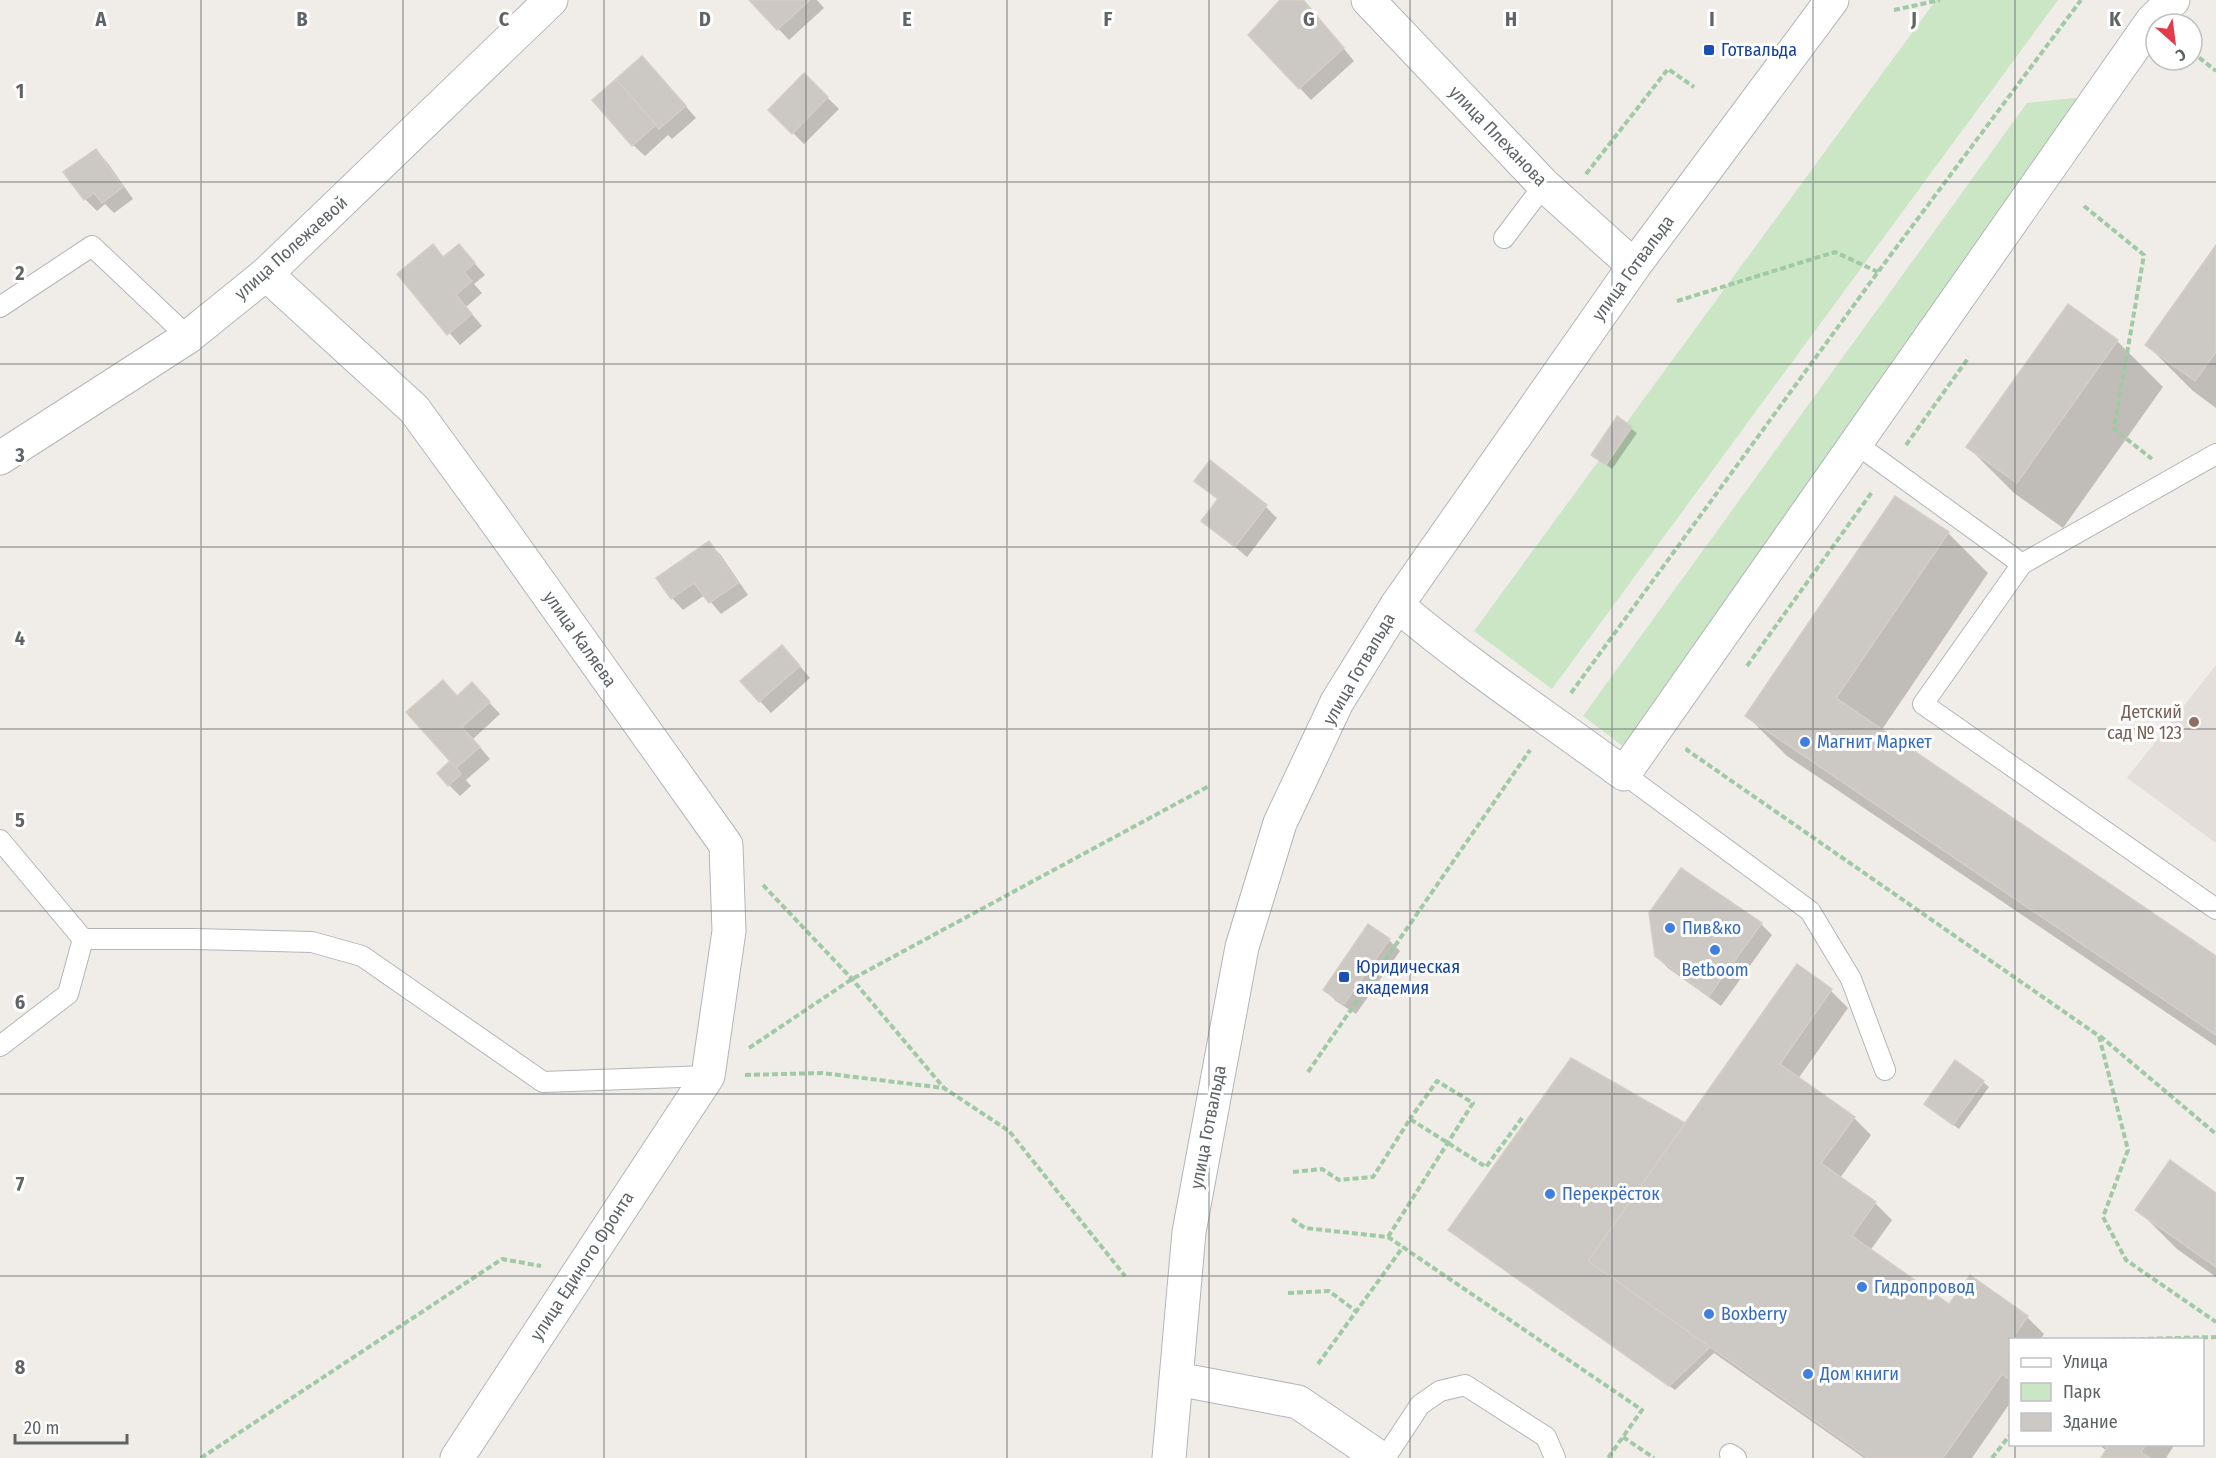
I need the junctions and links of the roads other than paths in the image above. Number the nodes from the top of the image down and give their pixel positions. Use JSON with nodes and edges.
{"nodes":[{"id":1,"x":551,"y":0,"type":"edge"},
{"id":2,"x":1368,"y":0,"type":"edge"},
{"id":3,"x":1832,"y":0,"type":"edge"},
{"id":4,"x":2173,"y":0,"type":"edge"},
{"id":5,"x":1554,"y":194,"type":"junction"},
{"id":6,"x":1504,"y":238,"type":"dead end"},
{"id":7,"x":1634,"y":266,"type":"junction"},
{"id":8,"x":266,"y":274,"type":"junction"},
{"id":9,"x":0,"y":307,"type":"edge"},
{"id":10,"x":188,"y":337,"type":"junction"},
{"id":11,"x":1855,"y":443,"type":"junction"},
{"id":12,"x":2216,"y":454,"type":"edge"},
{"id":13,"x":0,"y":458,"type":"edge"},
{"id":14,"x":2022,"y":564,"type":"junction"},
{"id":15,"x":1397,"y":605,"type":"junction"},
{"id":16,"x":1624,"y":774,"type":"junction"},
{"id":17,"x":0,"y":840,"type":"edge"},
{"id":18,"x":2216,"y":909,"type":"edge"},
{"id":19,"x":83,"y":939,"type":"junction"},
{"id":20,"x":0,"y":1046,"type":"edge"},
{"id":21,"x":1885,"y":1070,"type":"dead end"},
{"id":22,"x":708,"y":1076,"type":"junction"},
{"id":23,"x":1177,"y":1378,"type":"junction"},
{"id":24,"x":457,"y":1458,"type":"edge"},
{"id":25,"x":1169,"y":1458,"type":"edge"},
{"id":26,"x":1380,"y":1458,"type":"edge"},
{"id":27,"x":1385,"y":1458,"type":"edge"},
{"id":28,"x":1555,"y":1458,"type":"edge"}],
"edges":[{"from":1,"to":8,"type":"street","name":"улица Полежаевой"},
{"from":2,"to":5,"type":"street","name":"улица Плеханова"},
{"from":3,"to":7,"type":"street","name":"улица Готвальда"},
{"from":4,"to":11,"type":"street"},
{"from":5,"to":6,"type":"lane"},
{"from":5,"to":7,"type":"street","name":"улица Плеханова"},
{"from":7,"to":15,"type":"street","name":"улица Готвальда"},
{"from":8,"to":10,"type":"street","name":"улица Полежаевой"},
{"from":8,"to":22,"type":"street","name":"улица Каляева"},
{"from":9,"to":10,"type":"lane"},
{"from":10,"to":13,"type":"street","name":"улица Полежаевой"},
{"from":11,"to":14,"type":"lane"},
{"from":11,"to":16,"type":"street"},
{"from":12,"to":14,"type":"lane"},
{"from":14,"to":18,"type":"lane"},
{"from":15,"to":16,"type":"street"},
{"from":15,"to":23,"type":"street","name":"улица Готвальда"},
{"from":16,"to":21,"type":"lane"},
{"from":17,"to":19,"type":"lane"},
{"from":19,"to":20,"type":"lane"},
{"from":19,"to":22,"type":"lane"},
{"from":22,"to":24,"type":"street","name":"улица Единого Фронта"},
{"from":23,"to":25,"type":"street","name":"улица Готвальда"},
{"from":23,"to":26,"type":"street"},
{"from":27,"to":28,"type":"lane"}]}
